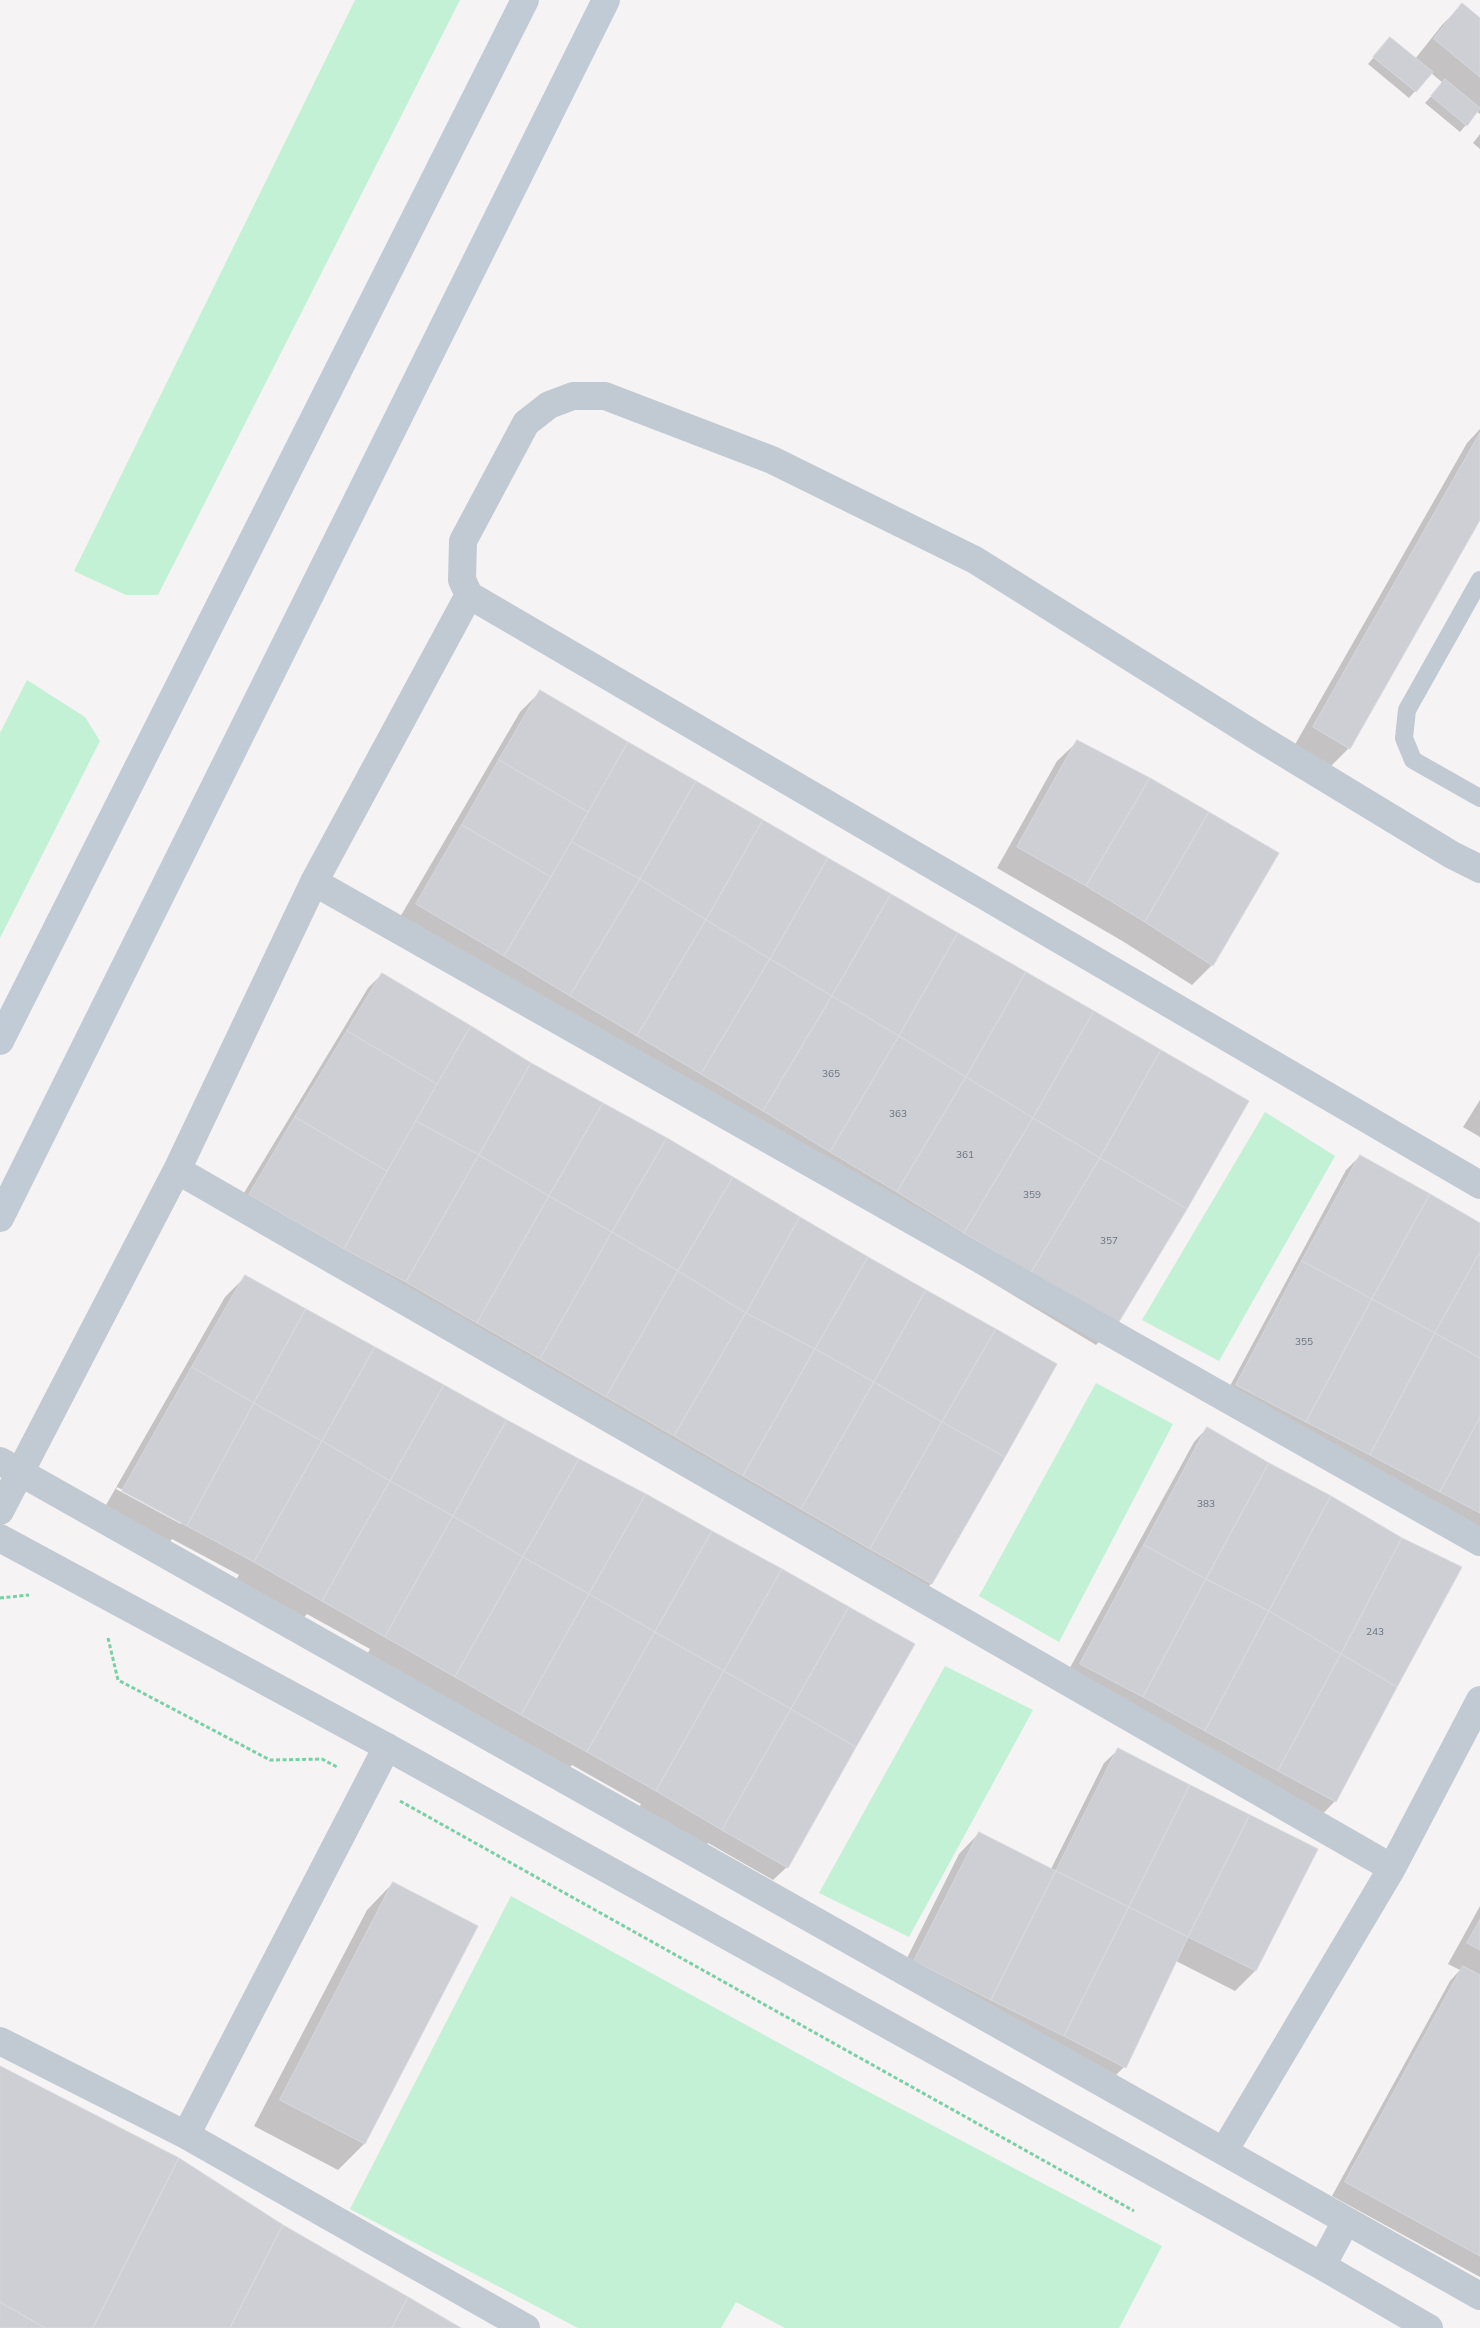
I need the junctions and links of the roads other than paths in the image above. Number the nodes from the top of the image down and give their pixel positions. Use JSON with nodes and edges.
{"nodes":[{"id":1,"x":525,"y":0,"type":"edge"},
{"id":2,"x":606,"y":0,"type":"edge"},
{"id":3,"x":1480,"y":580,"type":"edge"},
{"id":4,"x":469,"y":595,"type":"junction"},
{"id":5,"x":1480,"y":798,"type":"edge"},
{"id":6,"x":1480,"y":870,"type":"edge"},
{"id":7,"x":314,"y":882,"type":"junction"},
{"id":8,"x":0,"y":1041,"type":"edge"},
{"id":9,"x":177,"y":1170,"type":"junction"},
{"id":10,"x":1480,"y":1185,"type":"edge"},
{"id":11,"x":0,"y":1218,"type":"edge"},
{"id":12,"x":10,"y":1467,"type":"edge"},
{"id":13,"x":0,"y":1511,"type":"edge"},
{"id":14,"x":0,"y":1538,"type":"edge"},
{"id":15,"x":1480,"y":1542,"type":"edge"},
{"id":16,"x":1480,"y":1700,"type":"edge"},
{"id":17,"x":388,"y":1747,"type":"junction"},
{"id":18,"x":1392,"y":1868,"type":"junction"},
{"id":19,"x":0,"y":2041,"type":"edge"},
{"id":20,"x":186,"y":2135,"type":"junction"},
{"id":21,"x":1224,"y":2152,"type":"junction"},
{"id":22,"x":1346,"y":2221,"type":"junction"},
{"id":23,"x":1322,"y":2266,"type":"junction"},
{"id":24,"x":1480,"y":2296,"type":"edge"},
{"id":25,"x":526,"y":2328,"type":"edge"},
{"id":26,"x":1429,"y":2328,"type":"edge"}],
"edges":[{"from":1,"to":8,"type":"main road"},
{"from":2,"to":11,"type":"main road"},
{"from":3,"to":5,"type":"lane"},
{"from":4,"to":6,"type":"street"},
{"from":4,"to":7,"type":"street"},
{"from":4,"to":10,"type":"street"},
{"from":7,"to":9,"type":"street"},
{"from":7,"to":15,"type":"street"},
{"from":9,"to":12,"type":"street"},
{"from":9,"to":18,"type":"street"},
{"from":12,"to":13,"type":"street"},
{"from":12,"to":21,"type":"street"},
{"from":14,"to":17,"type":"street"},
{"from":16,"to":18,"type":"street"},
{"from":17,"to":20,"type":"street"},
{"from":17,"to":23,"type":"street"},
{"from":18,"to":21,"type":"street"},
{"from":19,"to":20,"type":"street"},
{"from":20,"to":25,"type":"street"},
{"from":21,"to":22,"type":"street"},
{"from":22,"to":23,"type":"street"},
{"from":22,"to":24,"type":"street"},
{"from":23,"to":26,"type":"street"}]}
